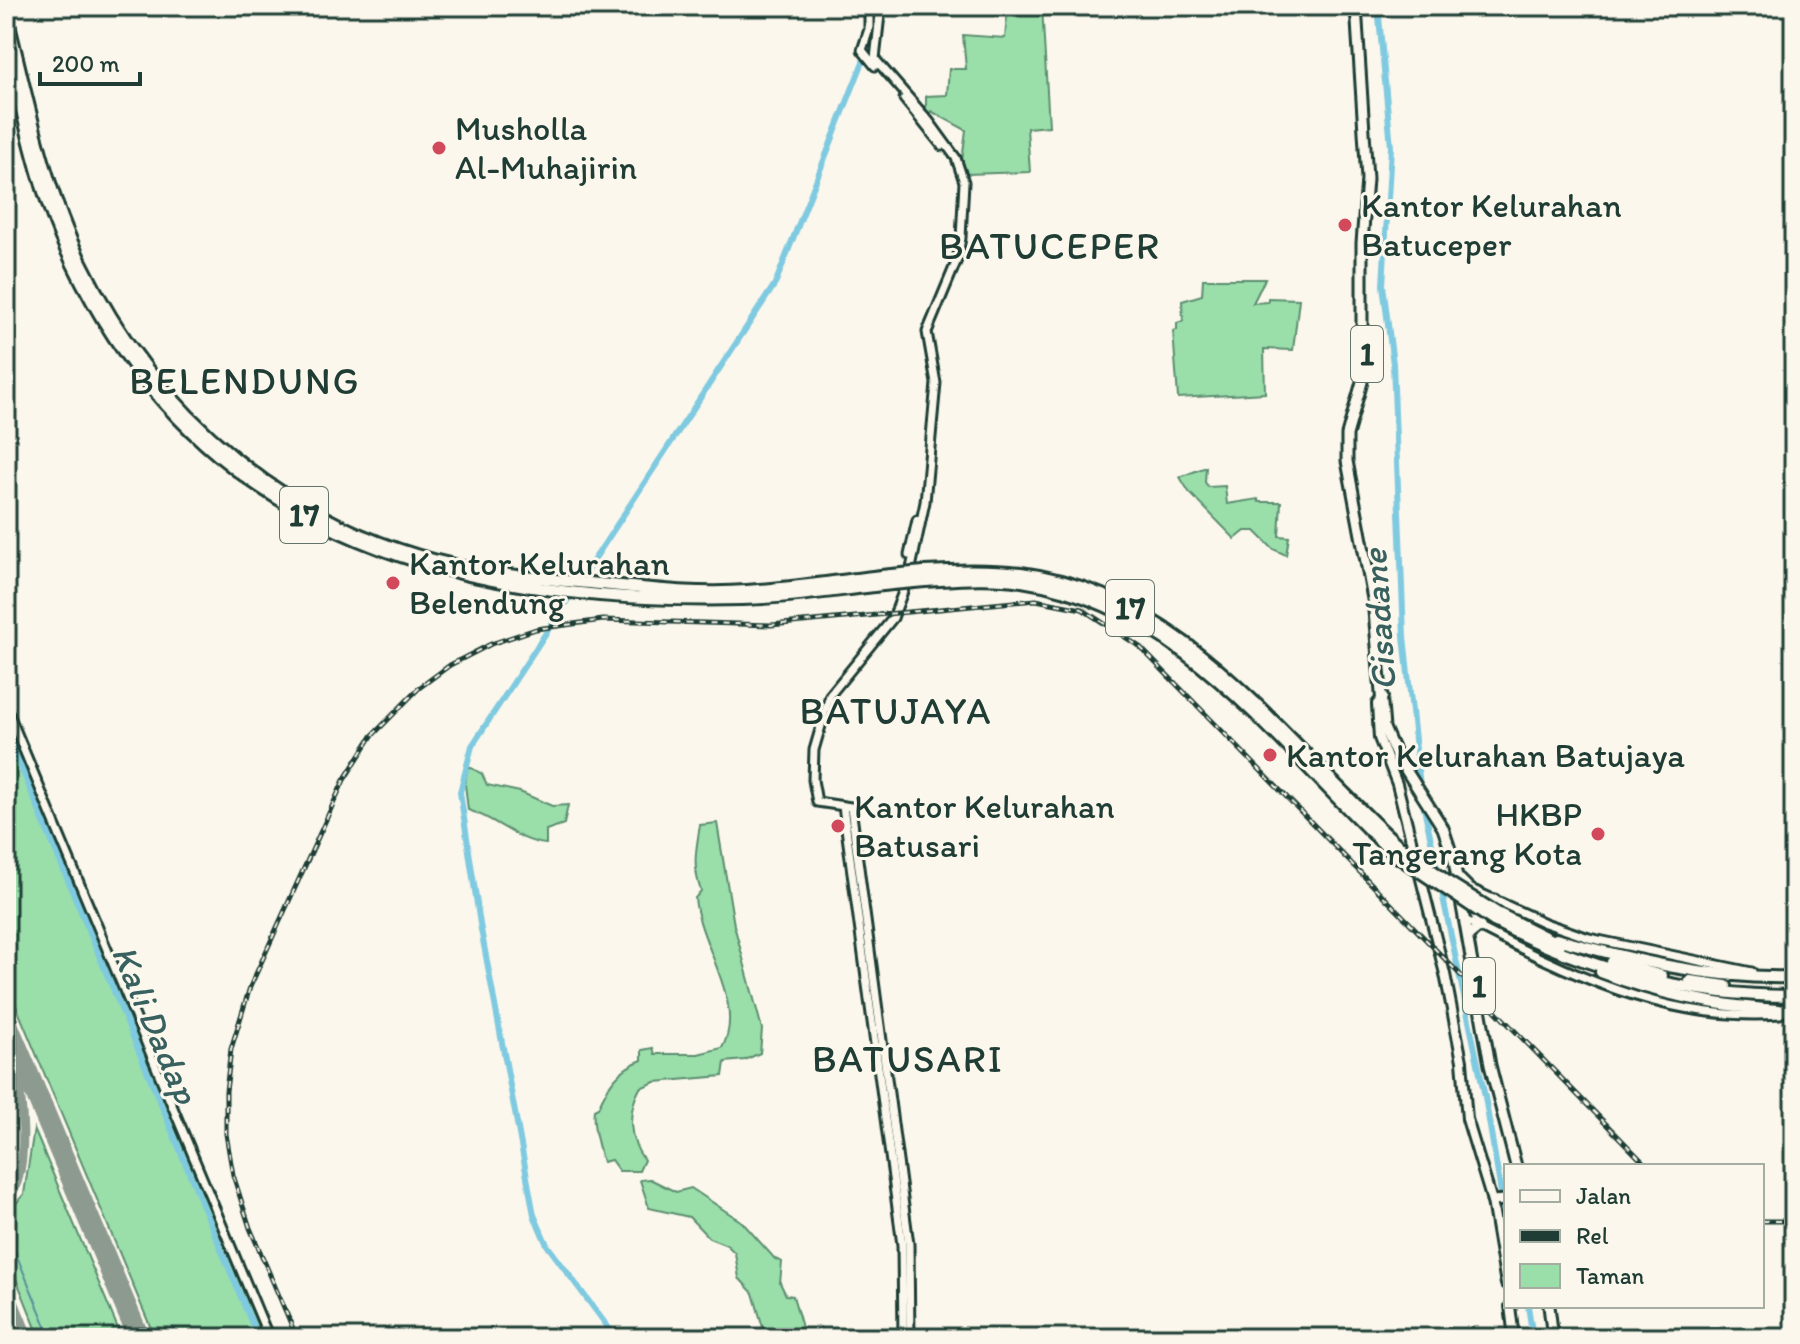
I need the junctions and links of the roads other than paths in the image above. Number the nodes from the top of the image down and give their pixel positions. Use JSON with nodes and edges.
{"nodes":[{"id":1,"x":869,"y":6,"type":"edge"},
{"id":2,"x":881,"y":6,"type":"edge"},
{"id":3,"x":1359,"y":6,"type":"edge"},
{"id":4,"x":6,"y":13,"type":"edge"},
{"id":5,"x":6,"y":46,"type":"edge"},
{"id":6,"x":110,"y":324,"type":"junction"},
{"id":7,"x":930,"y":431,"type":"junction"},
{"id":8,"x":6,"y":707,"type":"edge"},
{"id":9,"x":1381,"y":711,"type":"junction"},
{"id":10,"x":1435,"y":808,"type":"junction"},
{"id":11,"x":1461,"y":879,"type":"junction"},
{"id":12,"x":1495,"y":899,"type":"junction"},
{"id":13,"x":1467,"y":921,"type":"junction"},
{"id":14,"x":1480,"y":926,"type":"junction"},
{"id":15,"x":1469,"y":935,"type":"junction"},
{"id":16,"x":1537,"y":938,"type":"junction"},
{"id":17,"x":1792,"y":977,"type":"edge"},
{"id":18,"x":1794,"y":989,"type":"edge"},
{"id":19,"x":1794,"y":996,"type":"edge"},
{"id":20,"x":1794,"y":1012,"type":"edge"},
{"id":21,"x":885,"y":1096,"type":"junction"},
{"id":22,"x":1517,"y":1164,"type":"edge"},
{"id":23,"x":1518,"y":1164,"type":"edge"},
{"id":24,"x":1498,"y":1204,"type":"edge"},
{"id":25,"x":1504,"y":1264,"type":"edge"},
{"id":26,"x":1510,"y":1308,"type":"edge"},
{"id":27,"x":1547,"y":1308,"type":"edge"},
{"id":28,"x":269,"y":1338,"type":"edge"},
{"id":29,"x":903,"y":1338,"type":"edge"},
{"id":30,"x":910,"y":1338,"type":"edge"},
{"id":31,"x":1514,"y":1338,"type":"edge"},
{"id":32,"x":1551,"y":1338,"type":"edge"}],
"edges":[{"from":1,"to":7,"type":"main road"},
{"from":2,"to":7,"type":"main road"},
{"from":3,"to":9,"type":"highway","number":"1"},
{"from":4,"to":6,"type":"highway","number":"17"},
{"from":5,"to":6,"type":"highway","number":"17"},
{"from":6,"to":16,"type":"highway","number":"17","bridge":true},
{"from":7,"to":21,"type":"main road"},
{"from":8,"to":28,"type":"main road"},
{"from":9,"to":10,"type":"highway","number":"1"},
{"from":9,"to":24,"type":"main road"},
{"from":10,"to":11,"type":"highway","number":"1"},
{"from":10,"to":22,"type":"highway","number":"1"},
{"from":11,"to":12,"type":"main road"},
{"from":11,"to":13,"type":"highway","number":"1"},
{"from":12,"to":14,"type":"main road"},
{"from":12,"to":17,"type":"main road"},
{"from":13,"to":14,"type":"main road"},
{"from":13,"to":15,"type":"highway","number":"1"},
{"from":14,"to":15,"type":"highway"},
{"from":14,"to":20,"type":"main road"},
{"from":15,"to":23,"type":"highway","number":"1"},
{"from":16,"to":17,"type":"highway"},
{"from":16,"to":18,"type":"highway","number":"17"},
{"from":16,"to":19,"type":"highway","number":"17"},
{"from":16,"to":20,"type":"highway"},
{"from":21,"to":29,"type":"main road"},
{"from":21,"to":30,"type":"main road"},
{"from":24,"to":25,"type":"main road"},
{"from":26,"to":31,"type":"main road"},
{"from":27,"to":32,"type":"highway"}]}
